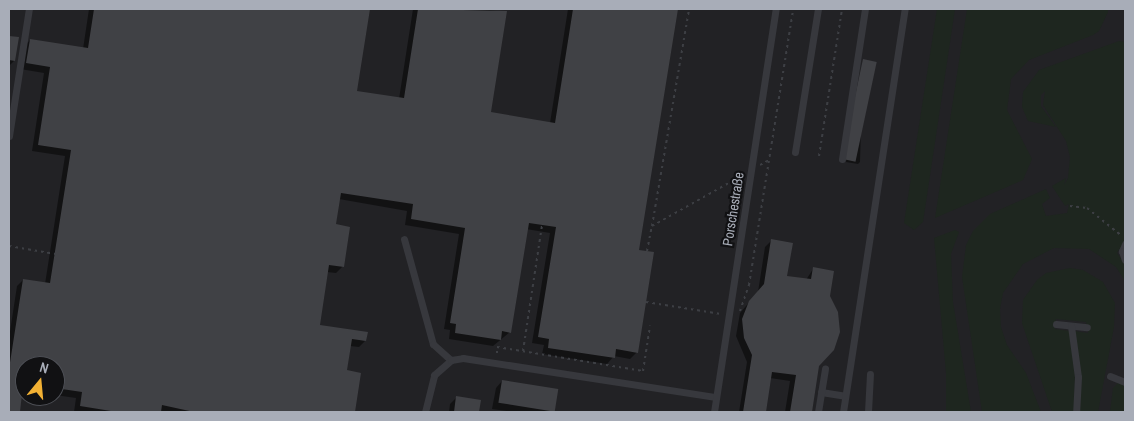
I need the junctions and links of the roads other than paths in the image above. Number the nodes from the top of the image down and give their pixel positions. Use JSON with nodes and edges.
{"nodes":[{"id":1,"x":30,"y":9,"type":"edge"},
{"id":2,"x":776,"y":9,"type":"edge"},
{"id":3,"x":818,"y":9,"type":"edge"},
{"id":4,"x":865,"y":9,"type":"edge"},
{"id":5,"x":905,"y":9,"type":"edge"},
{"id":6,"x":9,"y":136,"type":"edge"},
{"id":7,"x":795,"y":152,"type":"dead end"},
{"id":8,"x":842,"y":159,"type":"dead end"},
{"id":9,"x":404,"y":239,"type":"dead end"},
{"id":10,"x":1125,"y":244,"type":"edge"},
{"id":11,"x":1125,"y":260,"type":"edge"},
{"id":12,"x":1056,"y":324,"type":"dead end"},
{"id":13,"x":1072,"y":326,"type":"junction"},
{"id":14,"x":1087,"y":328,"type":"dead end"},
{"id":15,"x":451,"y":360,"type":"junction"},
{"id":16,"x":825,"y":369,"type":"dead end"},
{"id":17,"x":870,"y":374,"type":"dead end"},
{"id":18,"x":1110,"y":376,"type":"dead end"},
{"id":19,"x":1125,"y":382,"type":"edge"},
{"id":20,"x":821,"y":392,"type":"junction"},
{"id":21,"x":845,"y":396,"type":"junction"},
{"id":22,"x":716,"y":398,"type":"junction"},
{"id":23,"x":425,"y":412,"type":"edge"},
{"id":24,"x":714,"y":412,"type":"edge"},
{"id":25,"x":818,"y":412,"type":"edge"},
{"id":26,"x":843,"y":412,"type":"edge"},
{"id":27,"x":868,"y":412,"type":"edge"},
{"id":28,"x":1076,"y":412,"type":"edge"}],
"edges":[{"from":1,"to":6,"type":"lane"},
{"from":2,"to":22,"type":"lane","name":"Porschestraße"},
{"from":3,"to":7,"type":"lane"},
{"from":4,"to":8,"type":"lane"},
{"from":5,"to":21,"type":"lane"},
{"from":9,"to":15,"type":"lane"},
{"from":10,"to":11,"type":"lane"},
{"from":12,"to":13,"type":"lane"},
{"from":13,"to":14,"type":"lane"},
{"from":13,"to":28,"type":"lane"},
{"from":15,"to":22,"type":"lane"},
{"from":15,"to":23,"type":"lane"},
{"from":16,"to":20,"type":"lane"},
{"from":17,"to":27,"type":"lane"},
{"from":18,"to":19,"type":"lane"},
{"from":20,"to":21,"type":"lane"},
{"from":20,"to":25,"type":"lane"},
{"from":21,"to":26,"type":"lane"},
{"from":22,"to":24,"type":"lane","name":"Porschestraße"}]}
